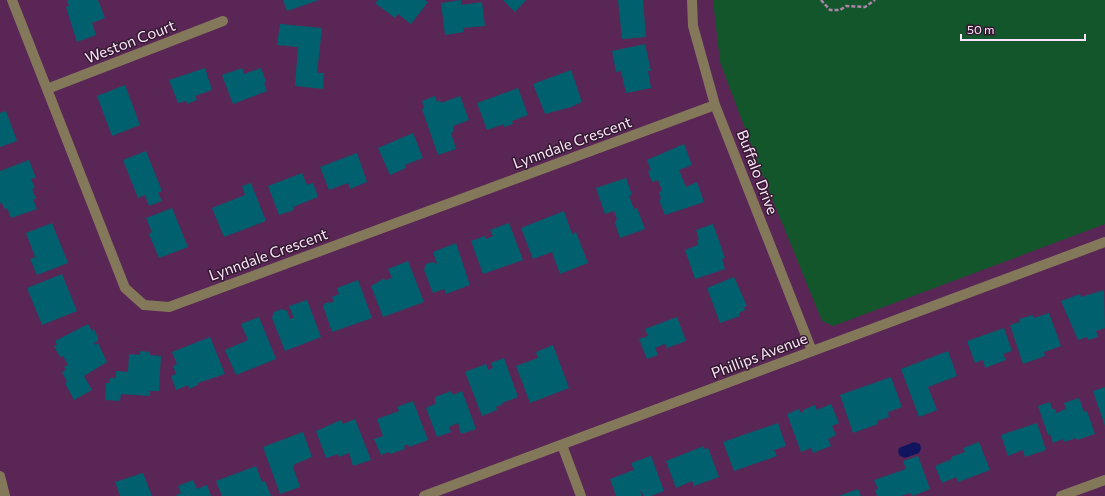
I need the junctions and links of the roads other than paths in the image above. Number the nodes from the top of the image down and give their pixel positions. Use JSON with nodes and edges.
{"nodes":[{"id":1,"x":12,"y":0,"type":"edge"},
{"id":2,"x":692,"y":0,"type":"edge"},
{"id":3,"x":223,"y":21,"type":"dead end"},
{"id":4,"x":47,"y":89,"type":"junction"},
{"id":5,"x":715,"y":105,"type":"junction"},
{"id":6,"x":1105,"y":242,"type":"edge"},
{"id":7,"x":812,"y":351,"type":"junction"},
{"id":8,"x":562,"y":446,"type":"junction"},
{"id":9,"x":0,"y":476,"type":"edge"},
{"id":10,"x":1105,"y":480,"type":"edge"},
{"id":11,"x":5,"y":496,"type":"edge"},
{"id":12,"x":424,"y":496,"type":"edge"},
{"id":13,"x":581,"y":496,"type":"edge"},
{"id":14,"x":1061,"y":496,"type":"edge"}],
"edges":[{"from":1,"to":4,"type":"street","name":"Lynndale Crescent"},
{"from":2,"to":5,"type":"street","name":"Buffalo Drive"},
{"from":3,"to":4,"type":"street","name":"Weston Court"},
{"from":4,"to":5,"type":"street","name":"Lynndale Crescent"},
{"from":5,"to":7,"type":"street","name":"Buffalo Drive"},
{"from":6,"to":7,"type":"street","name":"Phillips Avenue"},
{"from":7,"to":8,"type":"street","name":"Phillips Avenue"},
{"from":8,"to":12,"type":"street","name":"Phillips Avenue"},
{"from":8,"to":13,"type":"street"},
{"from":9,"to":11,"type":"street"},
{"from":10,"to":14,"type":"street"}]}
